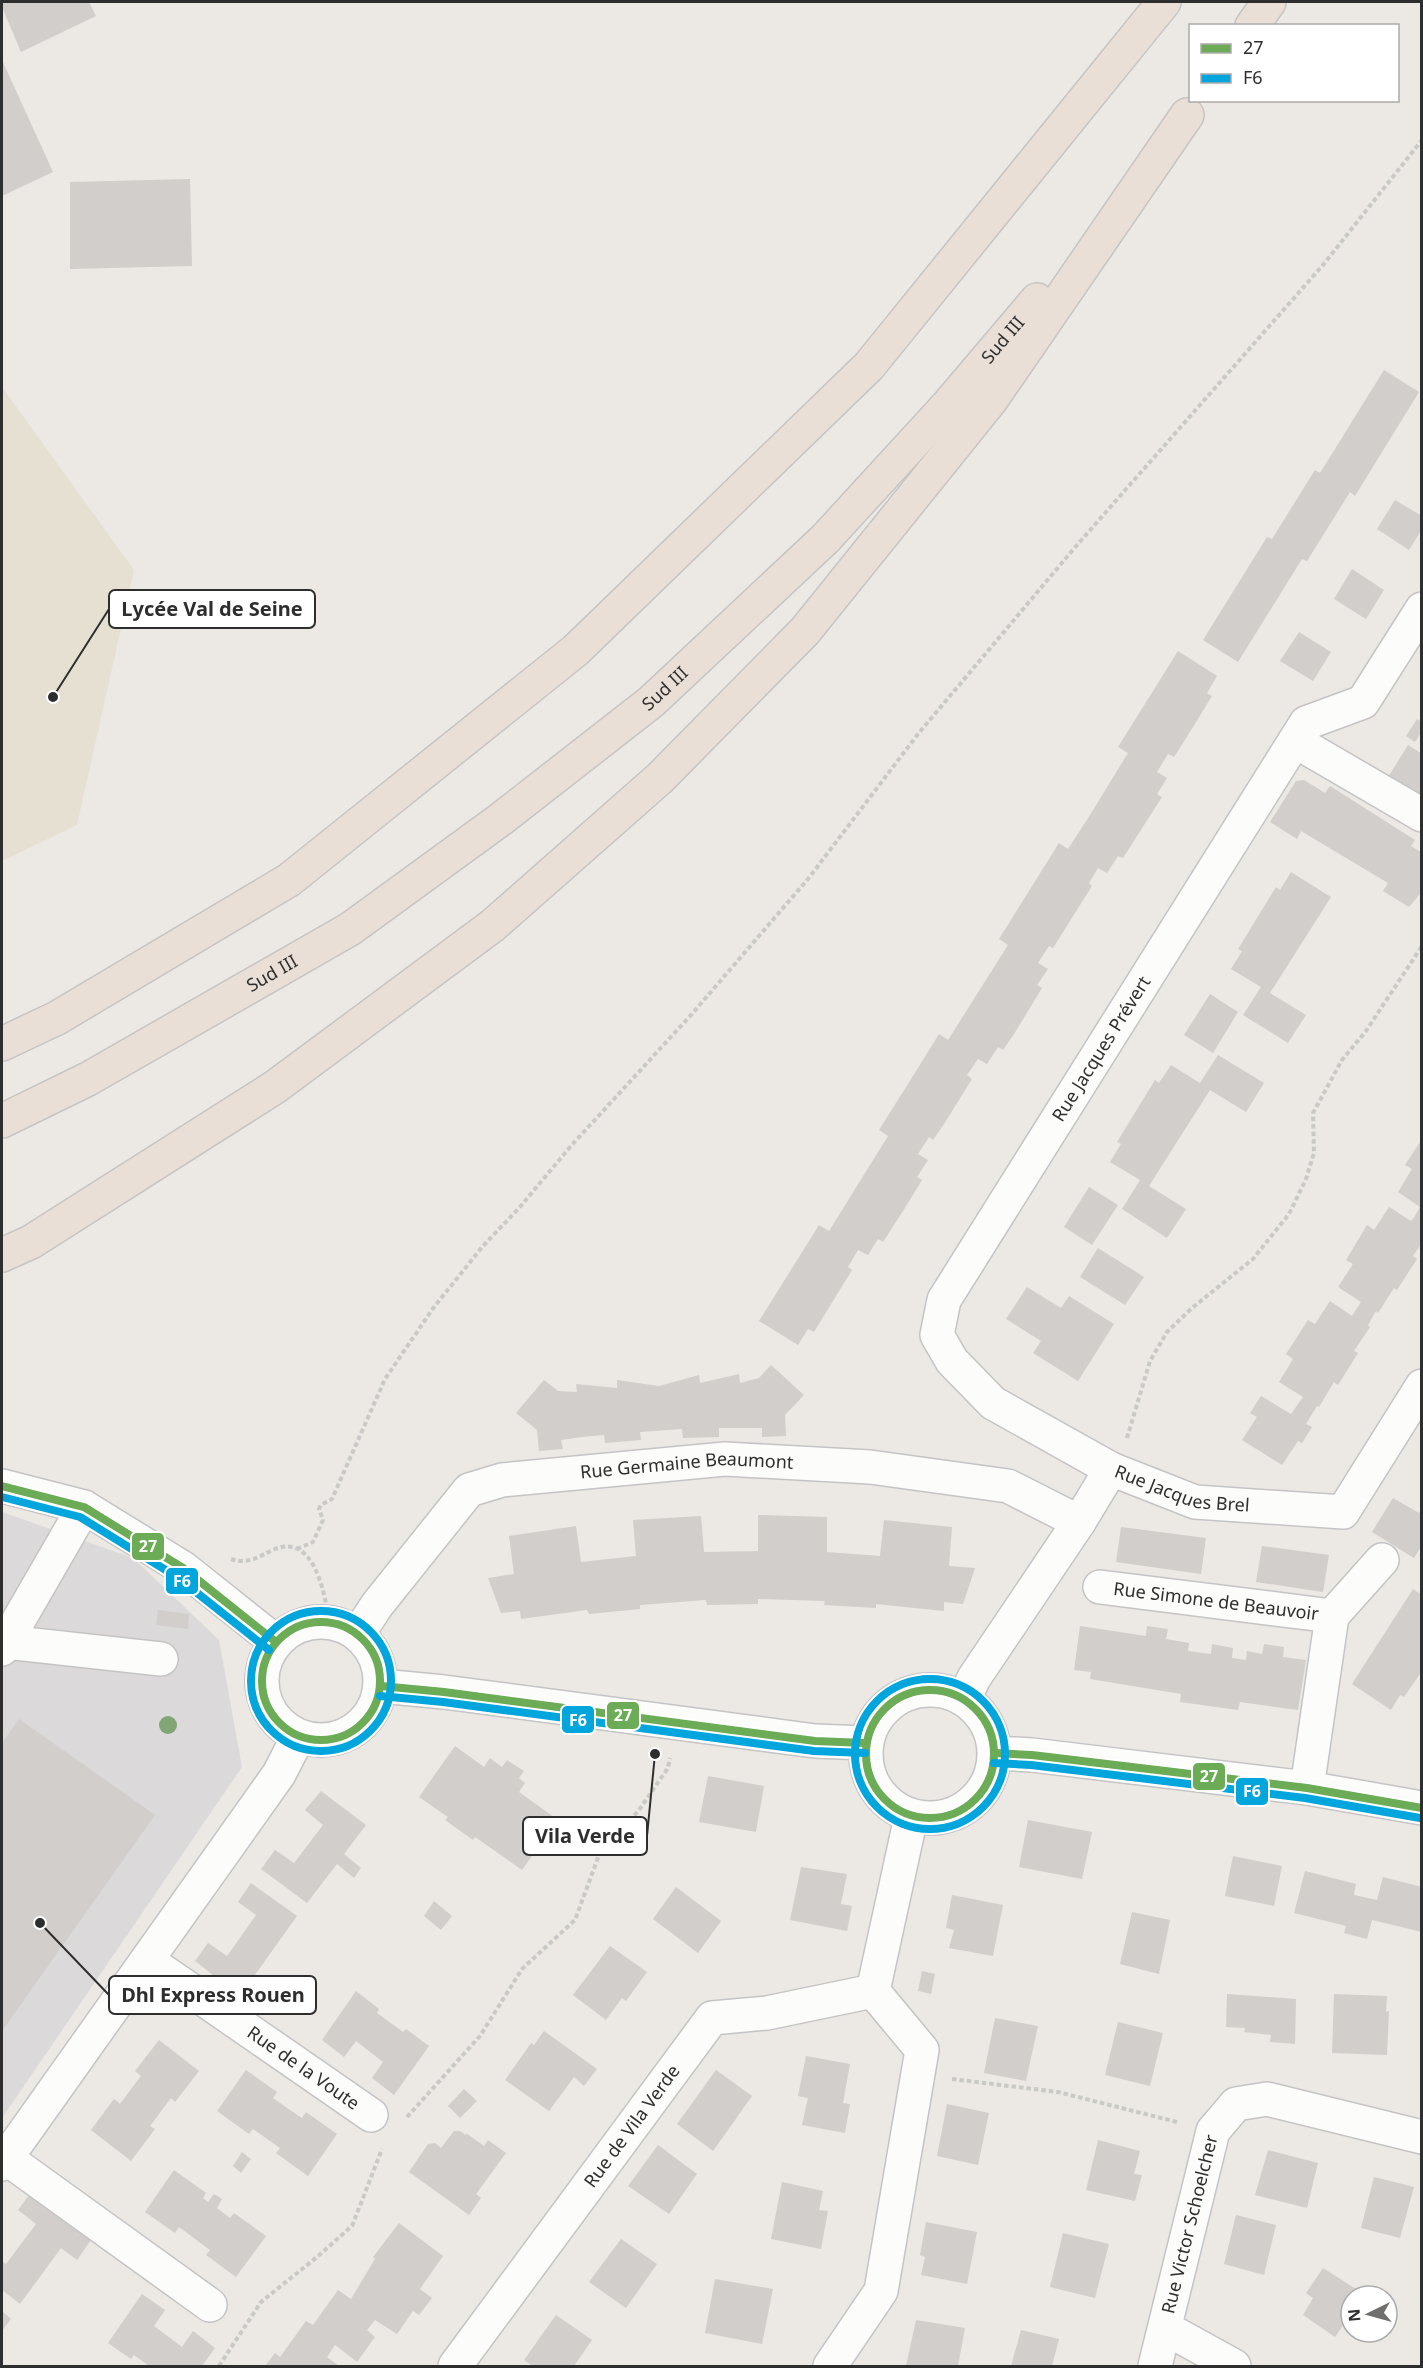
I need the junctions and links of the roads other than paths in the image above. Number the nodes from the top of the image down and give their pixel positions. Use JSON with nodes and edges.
{"nodes":[{"id":1,"x":1164,"y":2,"type":"edge"},
{"id":2,"x":1269,"y":2,"type":"edge"},
{"id":3,"x":1252,"y":24,"type":"edge"},
{"id":4,"x":1192,"y":108,"type":"edge"},
{"id":5,"x":1422,"y":609,"type":"edge"},
{"id":6,"x":1295,"y":741,"type":"junction"},
{"id":7,"x":1422,"y":815,"type":"edge"},
{"id":8,"x":2,"y":1044,"type":"edge"},
{"id":9,"x":2,"y":1121,"type":"edge"},
{"id":10,"x":2,"y":1255,"type":"edge"},
{"id":11,"x":1422,"y":1386,"type":"edge"},
{"id":12,"x":1111,"y":1469,"type":"junction"},
{"id":13,"x":2,"y":1486,"type":"edge"},
{"id":14,"x":84,"y":1507,"type":"junction"},
{"id":15,"x":1079,"y":1522,"type":"junction"},
{"id":16,"x":1382,"y":1560,"type":"dead end"},
{"id":17,"x":1100,"y":1587,"type":"dead end"},
{"id":18,"x":1332,"y":1616,"type":"junction"},
{"id":19,"x":343,"y":1628,"type":"junction"},
{"id":20,"x":276,"y":1642,"type":"junction"},
{"id":21,"x":4,"y":1645,"type":"edge"},
{"id":22,"x":161,"y":1659,"type":"dead end"},
{"id":23,"x":381,"y":1686,"type":"junction"},
{"id":24,"x":964,"y":1699,"type":"junction"},
{"id":25,"x":298,"y":1737,"type":"junction"},
{"id":26,"x":865,"y":1743,"type":"junction"},
{"id":27,"x":995,"y":1753,"type":"junction"},
{"id":28,"x":1307,"y":1788,"type":"junction"},
{"id":29,"x":1422,"y":1808,"type":"edge"},
{"id":30,"x":911,"y":1817,"type":"junction"},
{"id":31,"x":147,"y":1960,"type":"junction"},
{"id":32,"x":873,"y":1991,"type":"junction"},
{"id":33,"x":380,"y":2128,"type":"road end"},
{"id":34,"x":1422,"y":2137,"type":"edge"},
{"id":35,"x":4,"y":2161,"type":"edge"},
{"id":36,"x":210,"y":2305,"type":"dead end"},
{"id":37,"x":1164,"y":2328,"type":"junction"},
{"id":38,"x":455,"y":2367,"type":"edge"},
{"id":39,"x":830,"y":2367,"type":"edge"},
{"id":40,"x":1155,"y":2367,"type":"edge"},
{"id":41,"x":1234,"y":2367,"type":"edge"}],
"edges":[{"from":1,"to":8,"type":"highway"},
{"from":2,"to":3,"type":"highway"},
{"from":4,"to":9,"type":"highway","name":"Sud III"},
{"from":4,"to":10,"type":"highway"},
{"from":5,"to":6,"type":"street","name":"Rue Jacques Prévert"},
{"from":6,"to":7,"type":"street"},
{"from":6,"to":12,"type":"street","name":"Rue Jacques Prévert"},
{"from":11,"to":12,"type":"street","name":"Rue Jacques Brel"},
{"from":12,"to":15,"type":"street","name":"Rue Jacques Brel"},
{"from":13,"to":14,"type":"street"},
{"from":14,"to":20,"type":"street"},
{"from":14,"to":21,"type":"street"},
{"from":15,"to":19,"type":"street","name":"Rue Germaine Beaumont"},
{"from":15,"to":24,"type":"street","name":"Rue Jacques Brel"},
{"from":16,"to":18,"type":"street","name":"Rue Simone de Beauvoir"},
{"from":17,"to":18,"type":"street","name":"Rue Simone de Beauvoir"},
{"from":18,"to":28,"type":"street","name":"Rue Simone de Beauvoir"},
{"from":19,"to":20,"type":"street"},
{"from":19,"to":23,"type":"street"},
{"from":20,"to":25,"type":"street"},
{"from":21,"to":22,"type":"street"},
{"from":23,"to":25,"type":"street"},
{"from":23,"to":26,"type":"street"},
{"from":24,"to":26,"type":"street"},
{"from":24,"to":27,"type":"street"},
{"from":25,"to":31,"type":"street"},
{"from":26,"to":30,"type":"street"},
{"from":27,"to":28,"type":"street"},
{"from":27,"to":30,"type":"street"},
{"from":28,"to":29,"type":"street"},
{"from":30,"to":32,"type":"street"},
{"from":31,"to":33,"type":"street","name":"Rue de la Voute"},
{"from":31,"to":35,"type":"street"},
{"from":32,"to":38,"type":"street","name":"Rue de Vila Verde"},
{"from":32,"to":39,"type":"street"},
{"from":34,"to":37,"type":"street","name":"Rue Victor Schoelcher"},
{"from":35,"to":36,"type":"street"},
{"from":37,"to":40,"type":"street","name":"Rue Victor Schoelcher"},
{"from":37,"to":41,"type":"street","name":"Rue Victor Schoelcher"}]}
